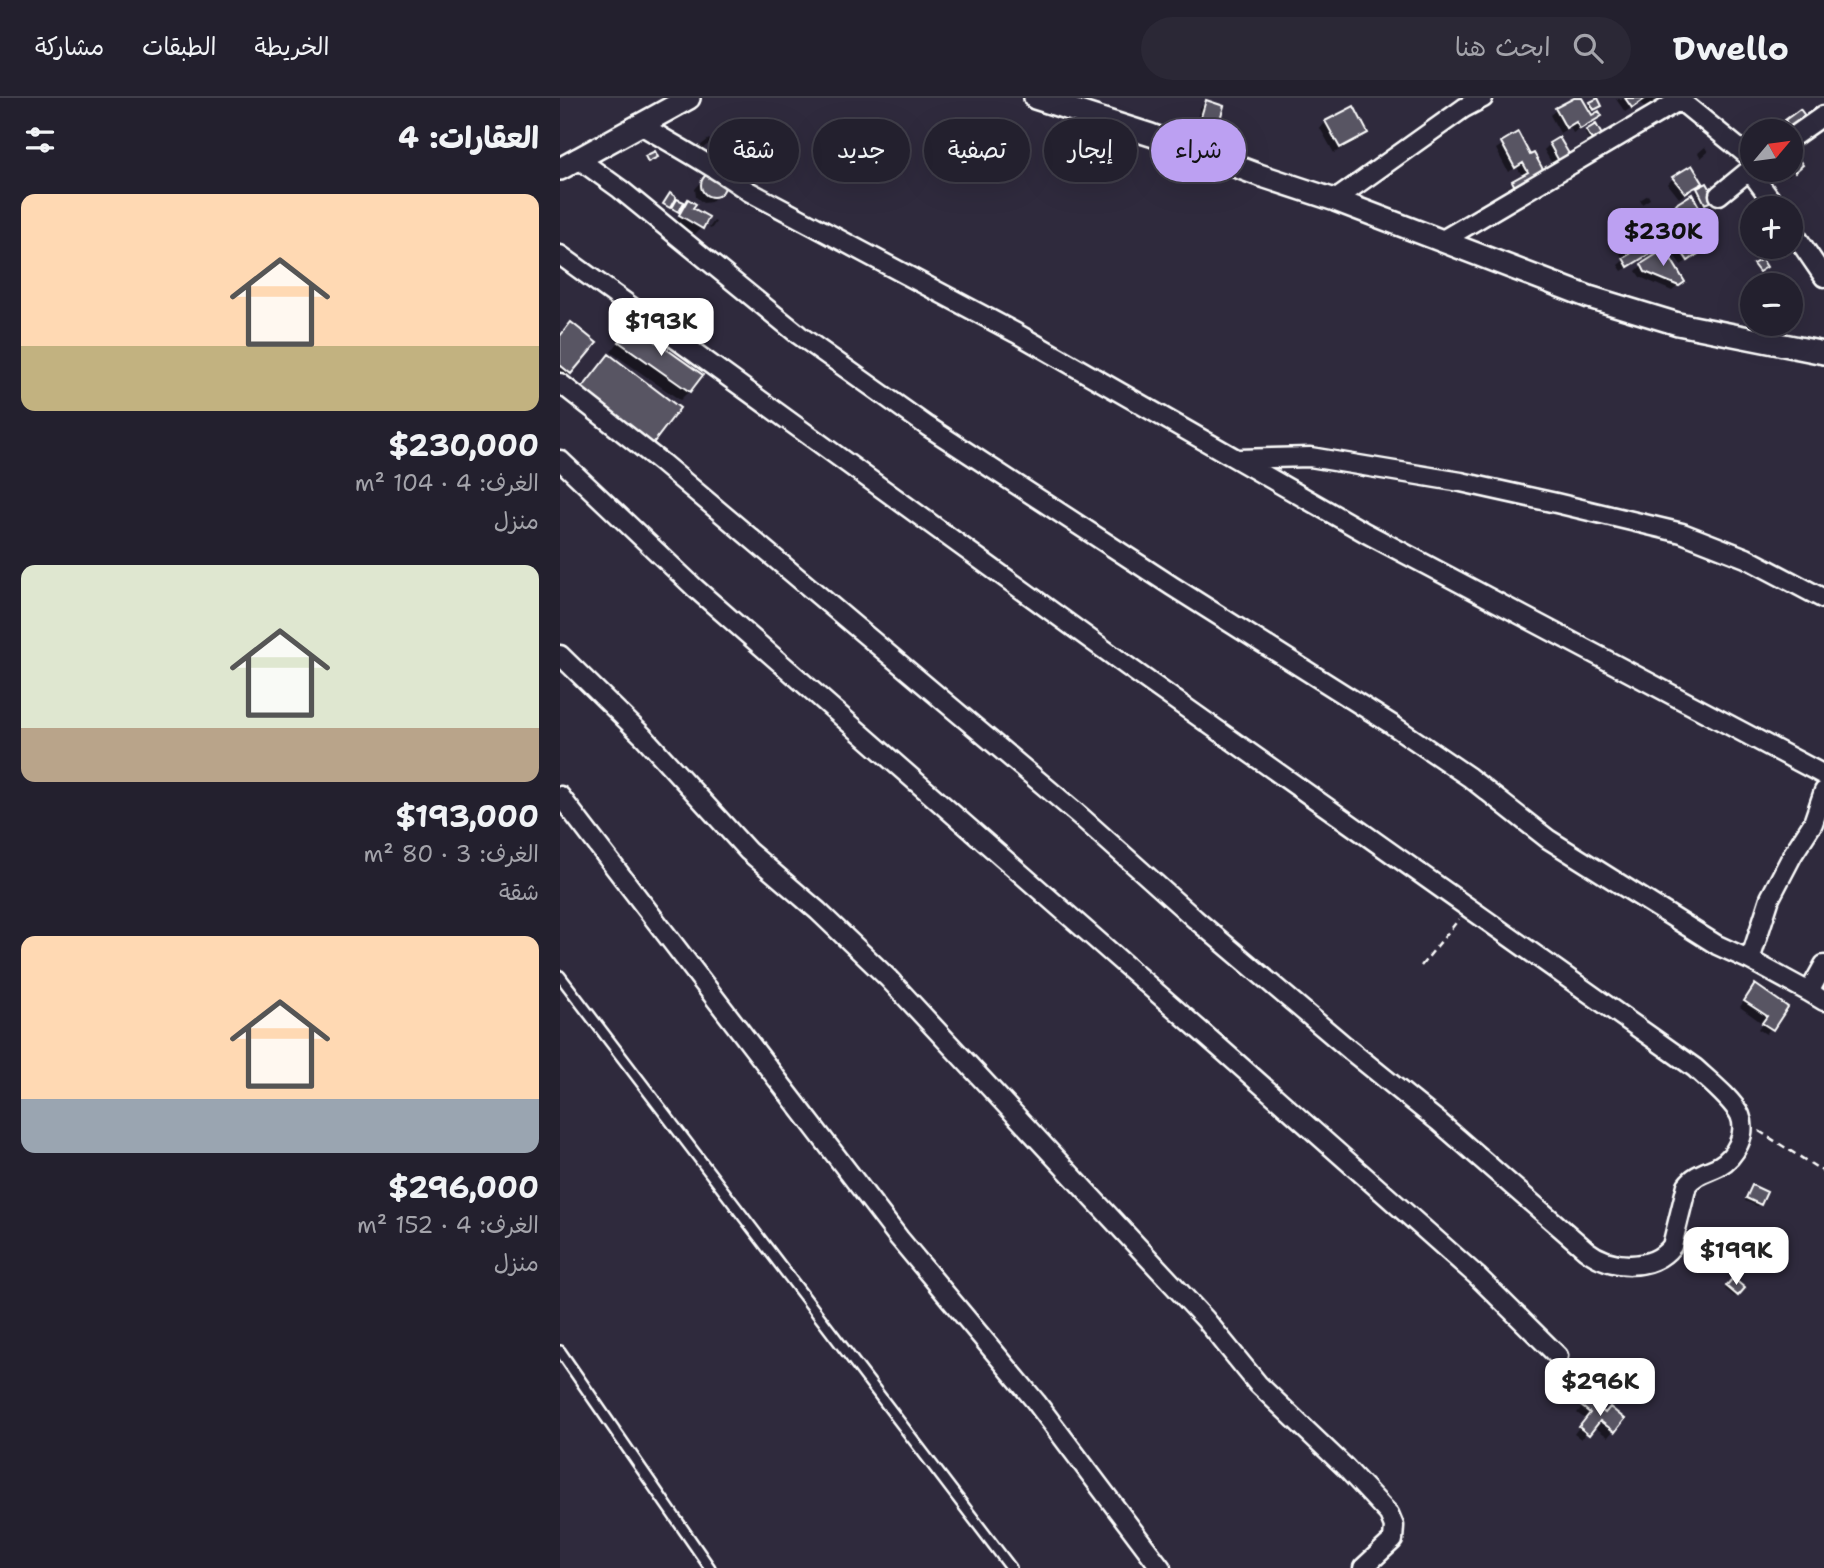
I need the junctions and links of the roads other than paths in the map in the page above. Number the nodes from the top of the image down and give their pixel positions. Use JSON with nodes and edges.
{"nodes":[{"id":1,"x":689,"y":98,"type":"edge"},
{"id":2,"x":1035,"y":98,"type":"edge"},
{"id":3,"x":1483,"y":98,"type":"edge"},
{"id":4,"x":1678,"y":99,"type":"edge"},
{"id":5,"x":1462,"y":103,"type":"edge"},
{"id":6,"x":1824,"y":115,"type":"edge"},
{"id":7,"x":639,"y":124,"type":"junction"},
{"id":8,"x":1803,"y":130,"type":"edge"},
{"id":9,"x":1740,"y":155,"type":"edge"},
{"id":10,"x":569,"y":164,"type":"edge"},
{"id":11,"x":1740,"y":175,"type":"edge"},
{"id":12,"x":1719,"y":195,"type":"dead end"},
{"id":13,"x":1335,"y":200,"type":"junction"},
{"id":14,"x":1441,"y":241,"type":"junction"},
{"id":15,"x":1803,"y":246,"type":"edge"},
{"id":16,"x":560,"y":255,"type":"edge"},
{"id":17,"x":1824,"y":277,"type":"edge"},
{"id":18,"x":1824,"y":353,"type":"edge"},
{"id":19,"x":560,"y":383,"type":"edge"},
{"id":20,"x":1239,"y":459,"type":"junction"},
{"id":21,"x":560,"y":460,"type":"edge"},
{"id":22,"x":1824,"y":598,"type":"edge"},
{"id":23,"x":560,"y":655,"type":"edge"},
{"id":24,"x":1824,"y":775,"type":"edge"},
{"id":25,"x":1824,"y":791,"type":"edge"},
{"id":26,"x":560,"y":796,"type":"edge"},
{"id":27,"x":1750,"y":960,"type":"junction"},
{"id":28,"x":1824,"y":965,"type":"edge"},
{"id":29,"x":560,"y":976,"type":"edge"},
{"id":30,"x":1817,"y":997,"type":"edge"},
{"id":31,"x":560,"y":1351,"type":"edge"},
{"id":32,"x":1558,"y":1356,"type":"dead end"},
{"id":33,"x":710,"y":1568,"type":"edge"},
{"id":34,"x":1011,"y":1568,"type":"edge"},
{"id":35,"x":1161,"y":1568,"type":"edge"},
{"id":36,"x":1363,"y":1568,"type":"edge"}],
"edges":[{"from":1,"to":7,"type":"street"},
{"from":2,"to":13,"type":"street"},
{"from":3,"to":5,"type":"street"},
{"from":4,"to":9,"type":"street"},
{"from":4,"to":14,"type":"street"},
{"from":5,"to":13,"type":"street"},
{"from":6,"to":8,"type":"street"},
{"from":7,"to":10,"type":"street"},
{"from":7,"to":20,"type":"street"},
{"from":10,"to":27,"type":"street"},
{"from":11,"to":12,"type":"street"},
{"from":13,"to":14,"type":"street"},
{"from":14,"to":18,"type":"street"},
{"from":15,"to":17,"type":"street"},
{"from":16,"to":19,"type":"street"},
{"from":20,"to":22,"type":"street"},
{"from":20,"to":24,"type":"street"},
{"from":21,"to":32,"type":"street"},
{"from":23,"to":36,"type":"street"},
{"from":25,"to":27,"type":"street"},
{"from":26,"to":35,"type":"street"},
{"from":27,"to":30,"type":"street"},
{"from":28,"to":30,"type":"street"},
{"from":29,"to":34,"type":"lane"},
{"from":31,"to":33,"type":"lane"}]}
